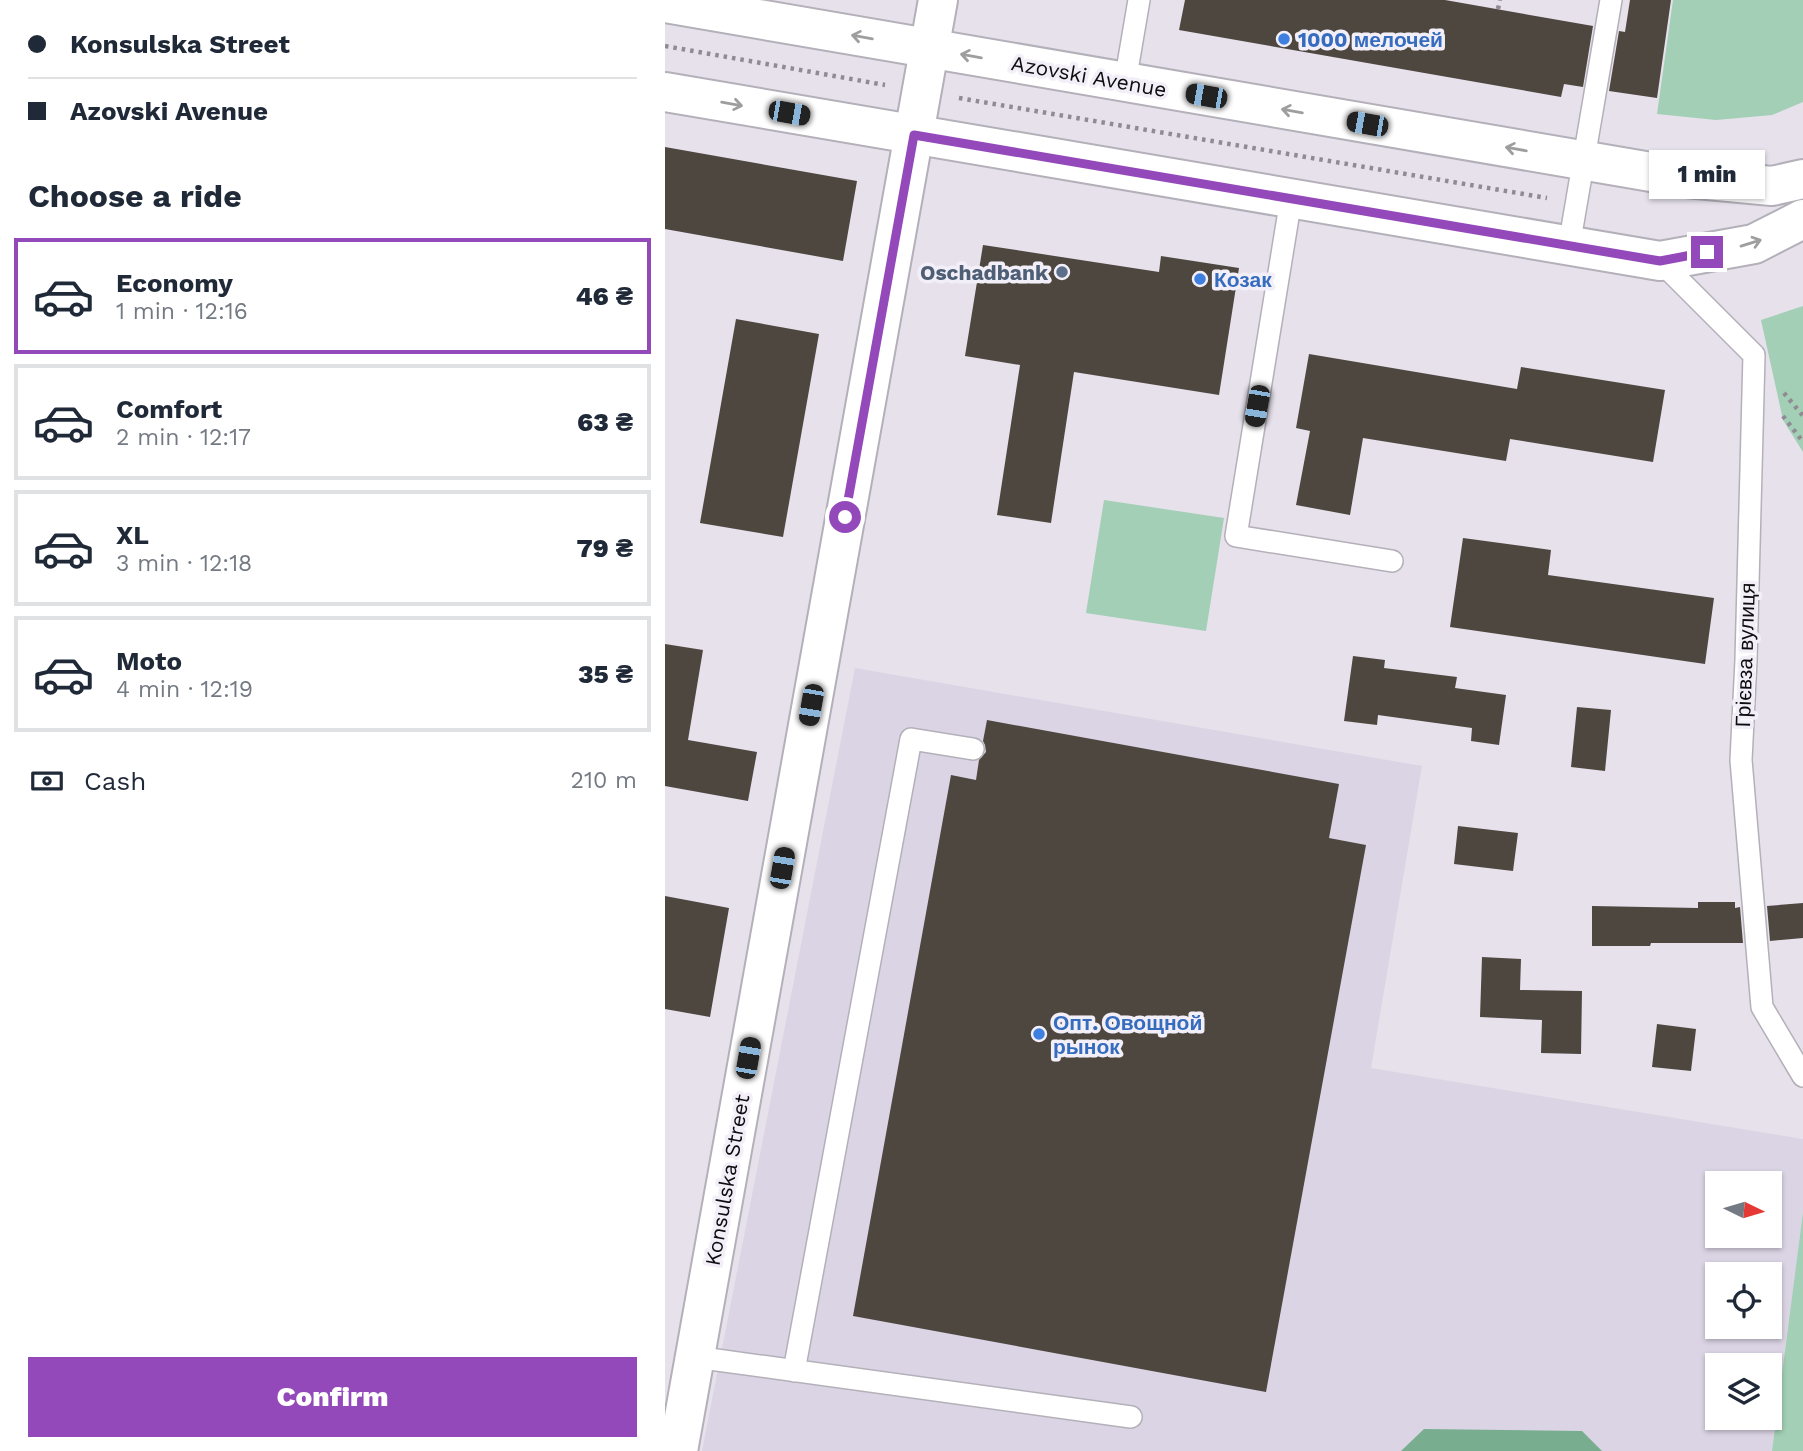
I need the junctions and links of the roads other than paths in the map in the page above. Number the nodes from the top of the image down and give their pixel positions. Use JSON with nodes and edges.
{"nodes":[{"id":1,"x":938,"y":0,"type":"edge"},
{"id":2,"x":1139,"y":0,"type":"edge"},
{"id":3,"x":1611,"y":0,"type":"edge"},
{"id":4,"x":665,"y":3,"type":"edge"},
{"id":5,"x":929,"y":49,"type":"junction"},
{"id":6,"x":1125,"y":82,"type":"junction"},
{"id":7,"x":665,"y":92,"type":"edge"},
{"id":8,"x":914,"y":135,"type":"junction"},
{"id":9,"x":1583,"y":161,"type":"junction"},
{"id":10,"x":1803,"y":178,"type":"edge"},
{"id":11,"x":1291,"y":199,"type":"junction"},
{"id":12,"x":1803,"y":219,"type":"edge"},
{"id":13,"x":1569,"y":246,"type":"junction"},
{"id":14,"x":1660,"y":261,"type":"junction"},
{"id":15,"x":1392,"y":561,"type":"dead end"},
{"id":16,"x":973,"y":750,"type":"dead end"},
{"id":17,"x":1803,"y":1076,"type":"edge"},
{"id":18,"x":695,"y":1357,"type":"junction"},
{"id":19,"x":794,"y":1371,"type":"junction"},
{"id":20,"x":1131,"y":1417,"type":"dead end"},
{"id":21,"x":678,"y":1451,"type":"edge"}],
"edges":[{"from":1,"to":5,"type":"main road","name":"Konsulska Street"},
{"from":2,"to":6,"type":"lane"},
{"from":3,"to":9,"type":"lane"},
{"from":5,"to":4,"type":"main road","name":"Azovski Avenue","one_way":true},
{"from":6,"to":5,"type":"main road","name":"Azovski Avenue","one_way":true},
{"from":5,"to":8,"type":"main road","name":"Konsulska Street"},
{"from":9,"to":6,"type":"main road","name":"Azovski Avenue","one_way":true},
{"from":7,"to":8,"type":"main road","one_way":true},
{"from":8,"to":11,"type":"main road"},
{"from":8,"to":18,"type":"main road","name":"Konsulska Street"},
{"from":9,"to":10,"type":"main road","name":"Azovski Avenue"},
{"from":9,"to":13,"type":"lane"},
{"from":11,"to":13,"type":"main road"},
{"from":11,"to":15,"type":"lane"},
{"from":14,"to":12,"type":"main road","one_way":true},
{"from":13,"to":14,"type":"main road"},
{"from":14,"to":17,"type":"lane","name":"Грієвза вулиця"},
{"from":16,"to":19,"type":"lane"},
{"from":18,"to":19,"type":"lane"},
{"from":18,"to":21,"type":"main road","name":"Konsulska Street"},
{"from":19,"to":20,"type":"lane"}]}
